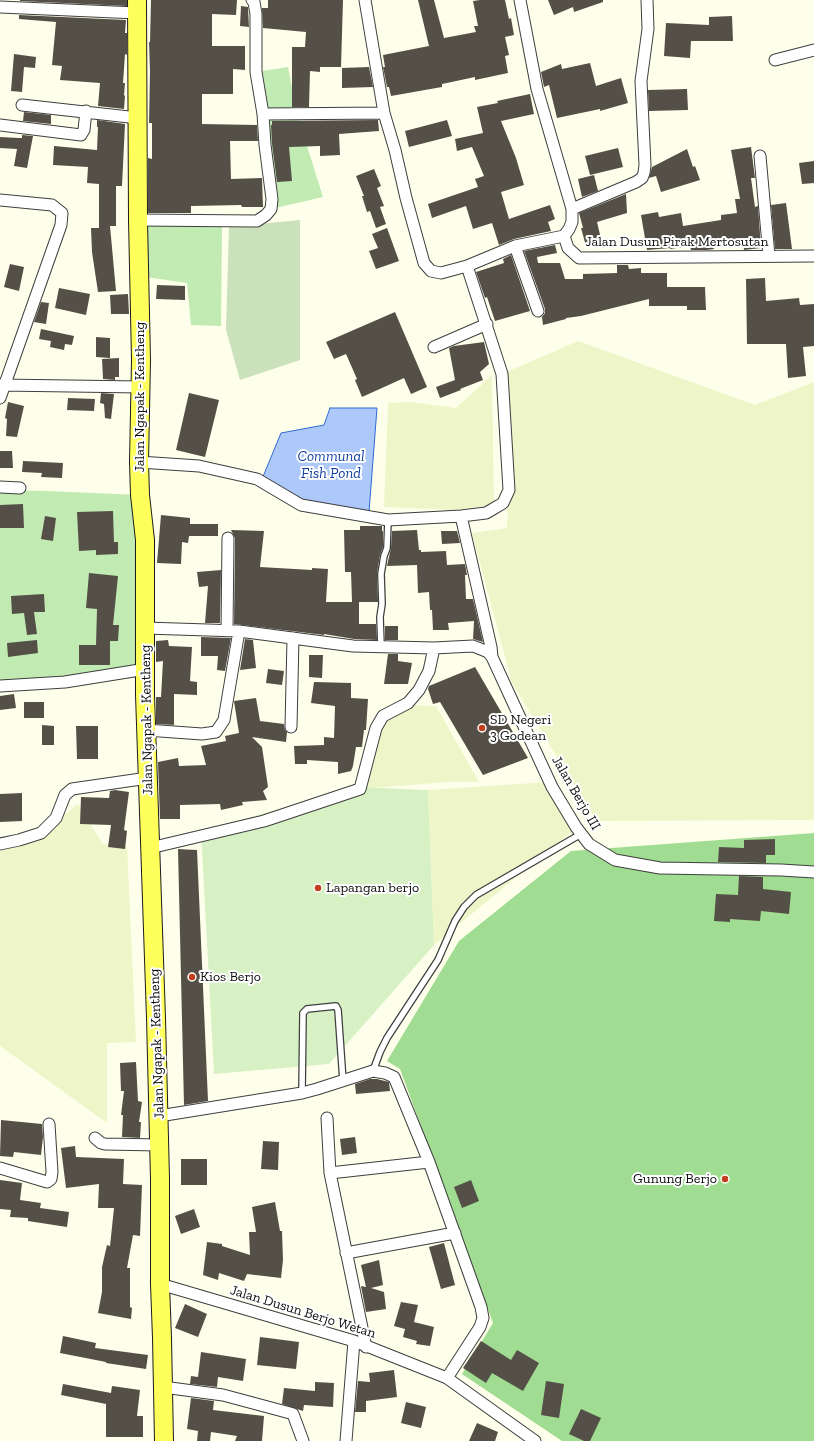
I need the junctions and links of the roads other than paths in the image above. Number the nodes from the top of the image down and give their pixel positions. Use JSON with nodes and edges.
{"nodes":[{"id":1,"x":252,"y":0,"type":"edge"},
{"id":2,"x":365,"y":0,"type":"edge"},
{"id":3,"x":520,"y":0,"type":"edge"},
{"id":4,"x":647,"y":0,"type":"edge"},
{"id":5,"x":0,"y":7,"type":"edge"},
{"id":6,"x":137,"y":7,"type":"edge"},
{"id":7,"x":814,"y":50,"type":"edge"},
{"id":8,"x":775,"y":60,"type":"dead end"},
{"id":9,"x":22,"y":105,"type":"dead end"},
{"id":10,"x":86,"y":111,"type":"junction"},
{"id":11,"x":384,"y":113,"type":"junction"},
{"id":12,"x":263,"y":114,"type":"junction"},
{"id":13,"x":138,"y":118,"type":"junction"},
{"id":14,"x":0,"y":126,"type":"edge"},
{"id":15,"x":760,"y":156,"type":"dead end"},
{"id":16,"x":0,"y":200,"type":"edge"},
{"id":17,"x":572,"y":208,"type":"junction"},
{"id":18,"x":138,"y":220,"type":"junction"},
{"id":19,"x":564,"y":236,"type":"junction"},
{"id":20,"x":515,"y":246,"type":"junction"},
{"id":21,"x":769,"y":256,"type":"junction"},
{"id":22,"x":814,"y":256,"type":"edge"},
{"id":23,"x":467,"y":266,"type":"junction"},
{"id":24,"x":538,"y":311,"type":"dead end"},
{"id":25,"x":487,"y":324,"type":"junction"},
{"id":26,"x":434,"y":347,"type":"dead end"},
{"id":27,"x":2,"y":385,"type":"edge"},
{"id":28,"x":141,"y":387,"type":"junction"},
{"id":29,"x":0,"y":398,"type":"edge"},
{"id":30,"x":139,"y":462,"type":"junction"},
{"id":31,"x":0,"y":488,"type":"edge"},
{"id":32,"x":20,"y":488,"type":"dead end"},
{"id":33,"x":461,"y":516,"type":"junction"},
{"id":34,"x":388,"y":520,"type":"junction"},
{"id":35,"x":228,"y":538,"type":"dead end"},
{"id":36,"x":145,"y":628,"type":"junction"},
{"id":37,"x":227,"y":631,"type":"junction"},
{"id":38,"x":239,"y":631,"type":"junction"},
{"id":39,"x":293,"y":638,"type":"junction"},
{"id":40,"x":381,"y":646,"type":"junction"},
{"id":41,"x":434,"y":648,"type":"junction"},
{"id":42,"x":492,"y":657,"type":"junction"},
{"id":43,"x":146,"y":669,"type":"junction"},
{"id":44,"x":0,"y":686,"type":"edge"},
{"id":45,"x":290,"y":727,"type":"dead end"},
{"id":46,"x":146,"y":730,"type":"junction"},
{"id":47,"x":148,"y":778,"type":"junction"},
{"id":48,"x":581,"y":834,"type":"junction"},
{"id":49,"x":0,"y":844,"type":"edge"},
{"id":50,"x":150,"y":848,"type":"junction"},
{"id":51,"x":814,"y":872,"type":"edge"},
{"id":52,"x":374,"y":1071,"type":"junction"},
{"id":53,"x":343,"y":1081,"type":"junction"},
{"id":54,"x":302,"y":1093,"type":"junction"},
{"id":55,"x":159,"y":1116,"type":"junction"},
{"id":56,"x":327,"y":1118,"type":"dead end"},
{"id":57,"x":49,"y":1124,"type":"dead end"},
{"id":58,"x":95,"y":1138,"type":"dead end"},
{"id":59,"x":159,"y":1145,"type":"junction"},
{"id":60,"x":428,"y":1162,"type":"junction"},
{"id":61,"x":0,"y":1168,"type":"edge"},
{"id":62,"x":330,"y":1173,"type":"junction"},
{"id":63,"x":455,"y":1233,"type":"junction"},
{"id":64,"x":346,"y":1253,"type":"junction"},
{"id":65,"x":160,"y":1284,"type":"junction"},
{"id":66,"x":354,"y":1341,"type":"junction"},
{"id":67,"x":366,"y":1347,"type":"junction"},
{"id":68,"x":447,"y":1378,"type":"junction"},
{"id":69,"x":163,"y":1387,"type":"junction"},
{"id":70,"x":164,"y":1441,"type":"edge"},
{"id":71,"x":303,"y":1441,"type":"edge"},
{"id":72,"x":346,"y":1441,"type":"edge"},
{"id":73,"x":535,"y":1441,"type":"edge"}],
"edges":[{"from":1,"to":12,"type":"street"},
{"from":2,"to":11,"type":"street","name":"Jalan Dusun Pirak Mertosutan"},
{"from":3,"to":17,"type":"street"},
{"from":4,"to":17,"type":"street"},
{"from":5,"to":6,"type":"street"},
{"from":6,"to":13,"type":"main road","name":"Jalan Ngapak - Kentheng"},
{"from":7,"to":8,"type":"street"},
{"from":9,"to":10,"type":"street"},
{"from":10,"to":13,"type":"street"},
{"from":10,"to":14,"type":"street"},
{"from":11,"to":12,"type":"street"},
{"from":11,"to":23,"type":"street","name":"Jalan Dusun Pirak Mertosutan"},
{"from":12,"to":18,"type":"street"},
{"from":13,"to":18,"type":"main road","name":"Jalan Ngapak - Kentheng"},
{"from":15,"to":21,"type":"street"},
{"from":16,"to":27,"type":"street"},
{"from":17,"to":19,"type":"street"},
{"from":18,"to":28,"type":"main road","name":"Jalan Ngapak - Kentheng"},
{"from":19,"to":20,"type":"street","name":"Jalan Dusun Pirak Mertosutan"},
{"from":19,"to":21,"type":"street","name":"Jalan Dusun Pirak Mertosutan"},
{"from":20,"to":23,"type":"street","name":"Jalan Dusun Pirak Mertosutan"},
{"from":20,"to":24,"type":"street"},
{"from":21,"to":22,"type":"street","name":"Jalan Dusun Pirak Mertosutan"},
{"from":23,"to":25,"type":"street"},
{"from":25,"to":26,"type":"street"},
{"from":25,"to":33,"type":"street"},
{"from":27,"to":28,"type":"street"},
{"from":27,"to":29,"type":"street"},
{"from":28,"to":30,"type":"main road","name":"Jalan Ngapak - Kentheng"},
{"from":30,"to":34,"type":"street"},
{"from":30,"to":36,"type":"main road","name":"Jalan Ngapak - Kentheng"},
{"from":31,"to":32,"type":"street"},
{"from":33,"to":34,"type":"street"},
{"from":33,"to":42,"type":"street","name":"Jalan Berjo III"},
{"from":34,"to":40,"type":"lane"},
{"from":35,"to":37,"type":"street"},
{"from":36,"to":37,"type":"street"},
{"from":36,"to":43,"type":"main road","name":"Jalan Ngapak - Kentheng"},
{"from":37,"to":38,"type":"street"},
{"from":38,"to":39,"type":"street"},
{"from":38,"to":46,"type":"street"},
{"from":39,"to":40,"type":"street"},
{"from":39,"to":45,"type":"street"},
{"from":40,"to":41,"type":"street"},
{"from":41,"to":42,"type":"street"},
{"from":41,"to":50,"type":"street"},
{"from":42,"to":48,"type":"street","name":"Jalan Berjo III"},
{"from":43,"to":44,"type":"street"},
{"from":43,"to":46,"type":"main road","name":"Jalan Ngapak - Kentheng"},
{"from":46,"to":47,"type":"main road","name":"Jalan Ngapak - Kentheng"},
{"from":47,"to":49,"type":"street"},
{"from":47,"to":50,"type":"main road","name":"Jalan Ngapak - Kentheng"},
{"from":48,"to":51,"type":"street","name":"Jalan Berjo III"},
{"from":48,"to":52,"type":"lane"},
{"from":50,"to":55,"type":"main road","name":"Jalan Ngapak - Kentheng"},
{"from":52,"to":53,"type":"street"},
{"from":52,"to":60,"type":"street"},
{"from":53,"to":54,"type":"street"},
{"from":53,"to":54,"type":"lane"},
{"from":54,"to":55,"type":"street"},
{"from":55,"to":59,"type":"main road","name":"Jalan Ngapak - Kentheng"},
{"from":56,"to":62,"type":"street"},
{"from":57,"to":61,"type":"street"},
{"from":58,"to":59,"type":"street"},
{"from":59,"to":65,"type":"main road","name":"Jalan Ngapak - Kentheng"},
{"from":60,"to":62,"type":"street"},
{"from":60,"to":63,"type":"street"},
{"from":62,"to":64,"type":"street"},
{"from":63,"to":64,"type":"street"},
{"from":63,"to":68,"type":"street"},
{"from":64,"to":67,"type":"street"},
{"from":65,"to":66,"type":"street","name":"Jalan Dusun Berjo Wetan"},
{"from":65,"to":69,"type":"main road","name":"Jalan Ngapak - Kentheng"},
{"from":66,"to":67,"type":"street","name":"Jalan Dusun Berjo Wetan"},
{"from":66,"to":72,"type":"street"},
{"from":67,"to":68,"type":"street","name":"Jalan Dusun Berjo Wetan"},
{"from":68,"to":73,"type":"street","name":"Jalan Dusun Berjo Wetan"},
{"from":69,"to":70,"type":"main road","name":"Jalan Ngapak - Kentheng"},
{"from":69,"to":71,"type":"street"}]}
